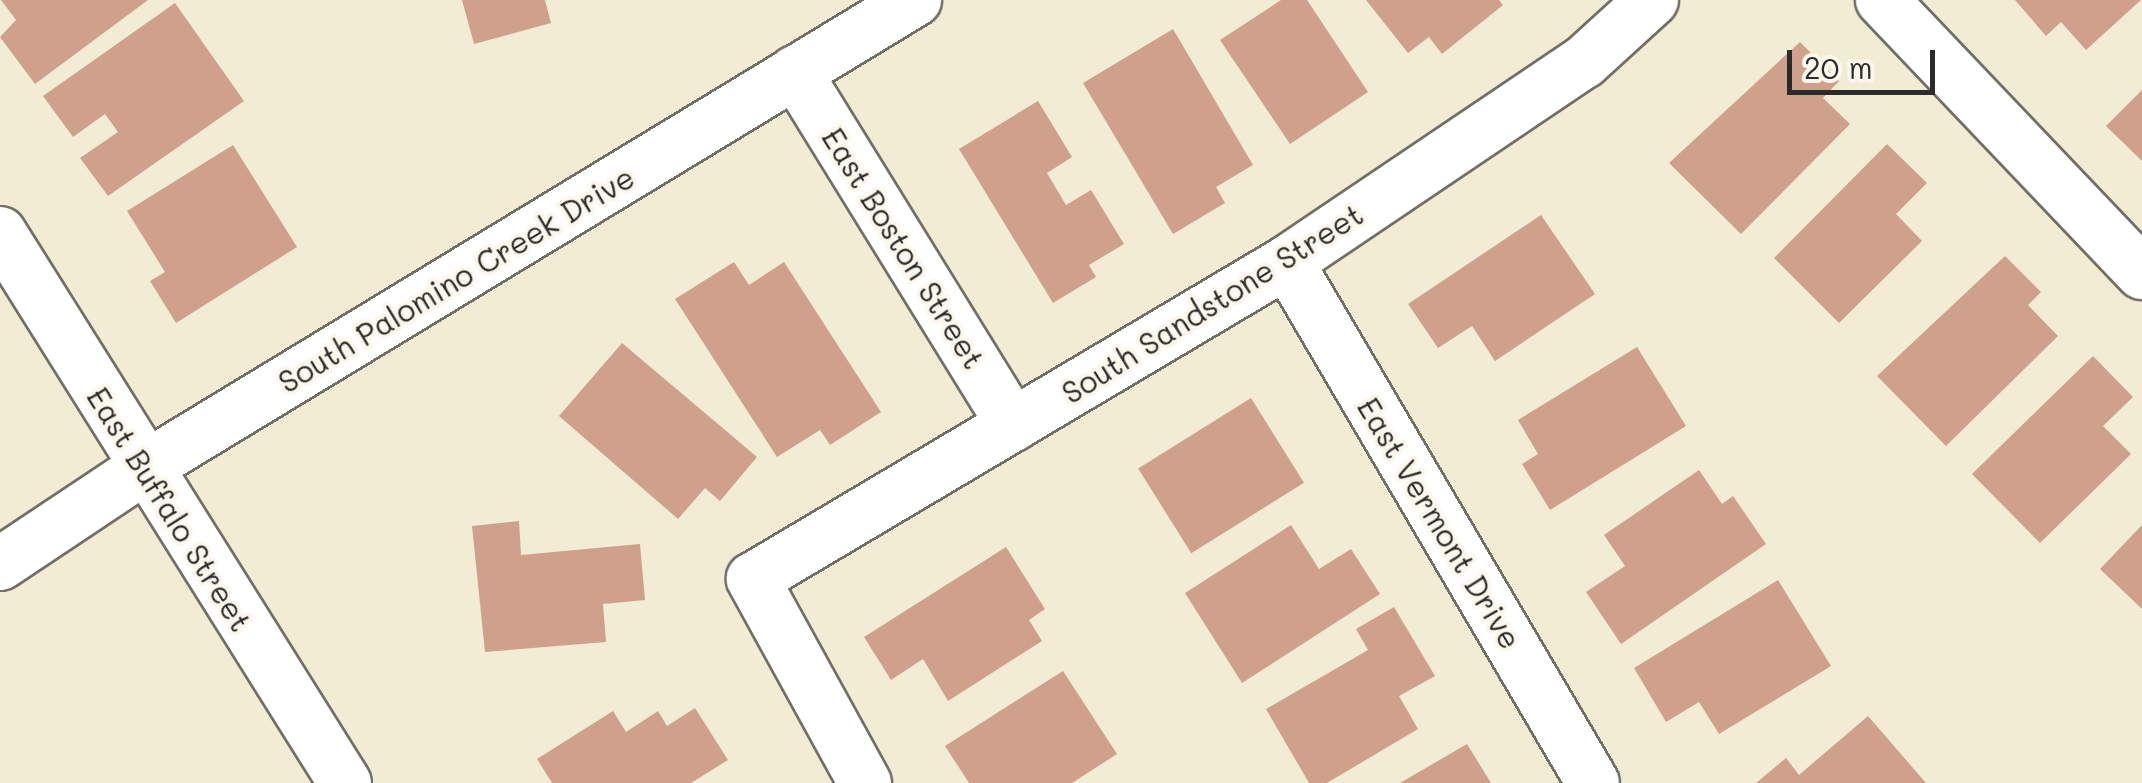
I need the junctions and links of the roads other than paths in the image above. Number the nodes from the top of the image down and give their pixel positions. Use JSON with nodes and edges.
{"nodes":[{"id":1,"x":916,"y":0,"type":"edge"},
{"id":2,"x":1652,"y":0,"type":"edge"},
{"id":3,"x":1882,"y":0,"type":"edge"},
{"id":4,"x":795,"y":72,"type":"junction"},
{"id":5,"x":0,"y":233,"type":"edge"},
{"id":6,"x":1286,"y":262,"type":"junction"},
{"id":7,"x":2142,"y":273,"type":"edge"},
{"id":8,"x":1013,"y":424,"type":"junction"},
{"id":9,"x":144,"y":468,"type":"junction"},
{"id":10,"x":0,"y":564,"type":"edge"},
{"id":11,"x":345,"y":783,"type":"edge"},
{"id":12,"x":865,"y":783,"type":"edge"},
{"id":13,"x":1594,"y":783,"type":"edge"}],
"edges":[{"from":1,"to":4,"type":"street","name":"South Palomino Creek Drive"},
{"from":2,"to":6,"type":"street","name":"South Sandstone Street"},
{"from":3,"to":7,"type":"street"},
{"from":4,"to":8,"type":"street","name":"East Boston Street"},
{"from":4,"to":9,"type":"street","name":"South Palomino Creek Drive"},
{"from":5,"to":9,"type":"street","name":"East Buffalo Street"},
{"from":6,"to":8,"type":"street","name":"South Sandstone Street"},
{"from":6,"to":13,"type":"street","name":"East Vermont Drive"},
{"from":8,"to":12,"type":"street","name":"South Sandstone Street"},
{"from":9,"to":10,"type":"street","name":"South Palomino Creek Drive"},
{"from":9,"to":11,"type":"street","name":"East Buffalo Street"}]}
